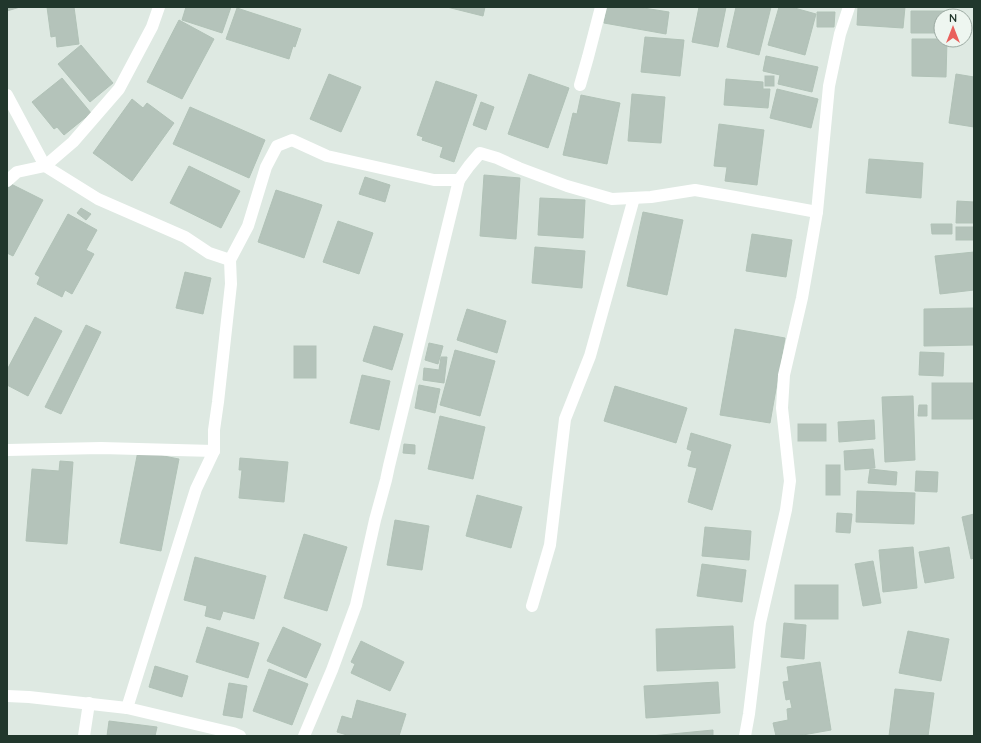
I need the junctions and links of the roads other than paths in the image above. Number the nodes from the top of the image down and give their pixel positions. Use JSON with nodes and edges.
{"nodes":[{"id":1,"x":159,"y":7,"type":"edge"},
{"id":2,"x":601,"y":7,"type":"edge"},
{"id":3,"x":849,"y":7,"type":"edge"},
{"id":4,"x":580,"y":84,"type":"dead end"},
{"id":5,"x":7,"y":95,"type":"edge"},
{"id":6,"x":45,"y":166,"type":"junction"},
{"id":7,"x":459,"y":180,"type":"junction"},
{"id":8,"x":7,"y":181,"type":"edge"},
{"id":9,"x":634,"y":198,"type":"junction"},
{"id":10,"x":817,"y":212,"type":"junction"},
{"id":11,"x":230,"y":260,"type":"junction"},
{"id":12,"x":7,"y":450,"type":"edge"},
{"id":13,"x":214,"y":451,"type":"junction"},
{"id":14,"x":532,"y":606,"type":"dead end"},
{"id":15,"x":7,"y":696,"type":"edge"},
{"id":16,"x":89,"y":703,"type":"junction"},
{"id":17,"x":127,"y":708,"type":"junction"},
{"id":18,"x":84,"y":736,"type":"edge"},
{"id":19,"x":240,"y":736,"type":"edge"},
{"id":20,"x":304,"y":736,"type":"edge"},
{"id":21,"x":745,"y":736,"type":"edge"}],
"edges":[{"from":1,"to":6,"type":"street"},
{"from":2,"to":4,"type":"street"},
{"from":3,"to":10,"type":"street"},
{"from":5,"to":6,"type":"street"},
{"from":6,"to":8,"type":"street"},
{"from":6,"to":11,"type":"street"},
{"from":7,"to":9,"type":"street"},
{"from":7,"to":11,"type":"street"},
{"from":7,"to":20,"type":"street"},
{"from":9,"to":10,"type":"street"},
{"from":9,"to":14,"type":"street"},
{"from":10,"to":21,"type":"street"},
{"from":11,"to":13,"type":"street"},
{"from":12,"to":13,"type":"street"},
{"from":13,"to":17,"type":"street"},
{"from":15,"to":16,"type":"street"},
{"from":16,"to":17,"type":"street"},
{"from":16,"to":18,"type":"street"},
{"from":17,"to":19,"type":"street"}]}
